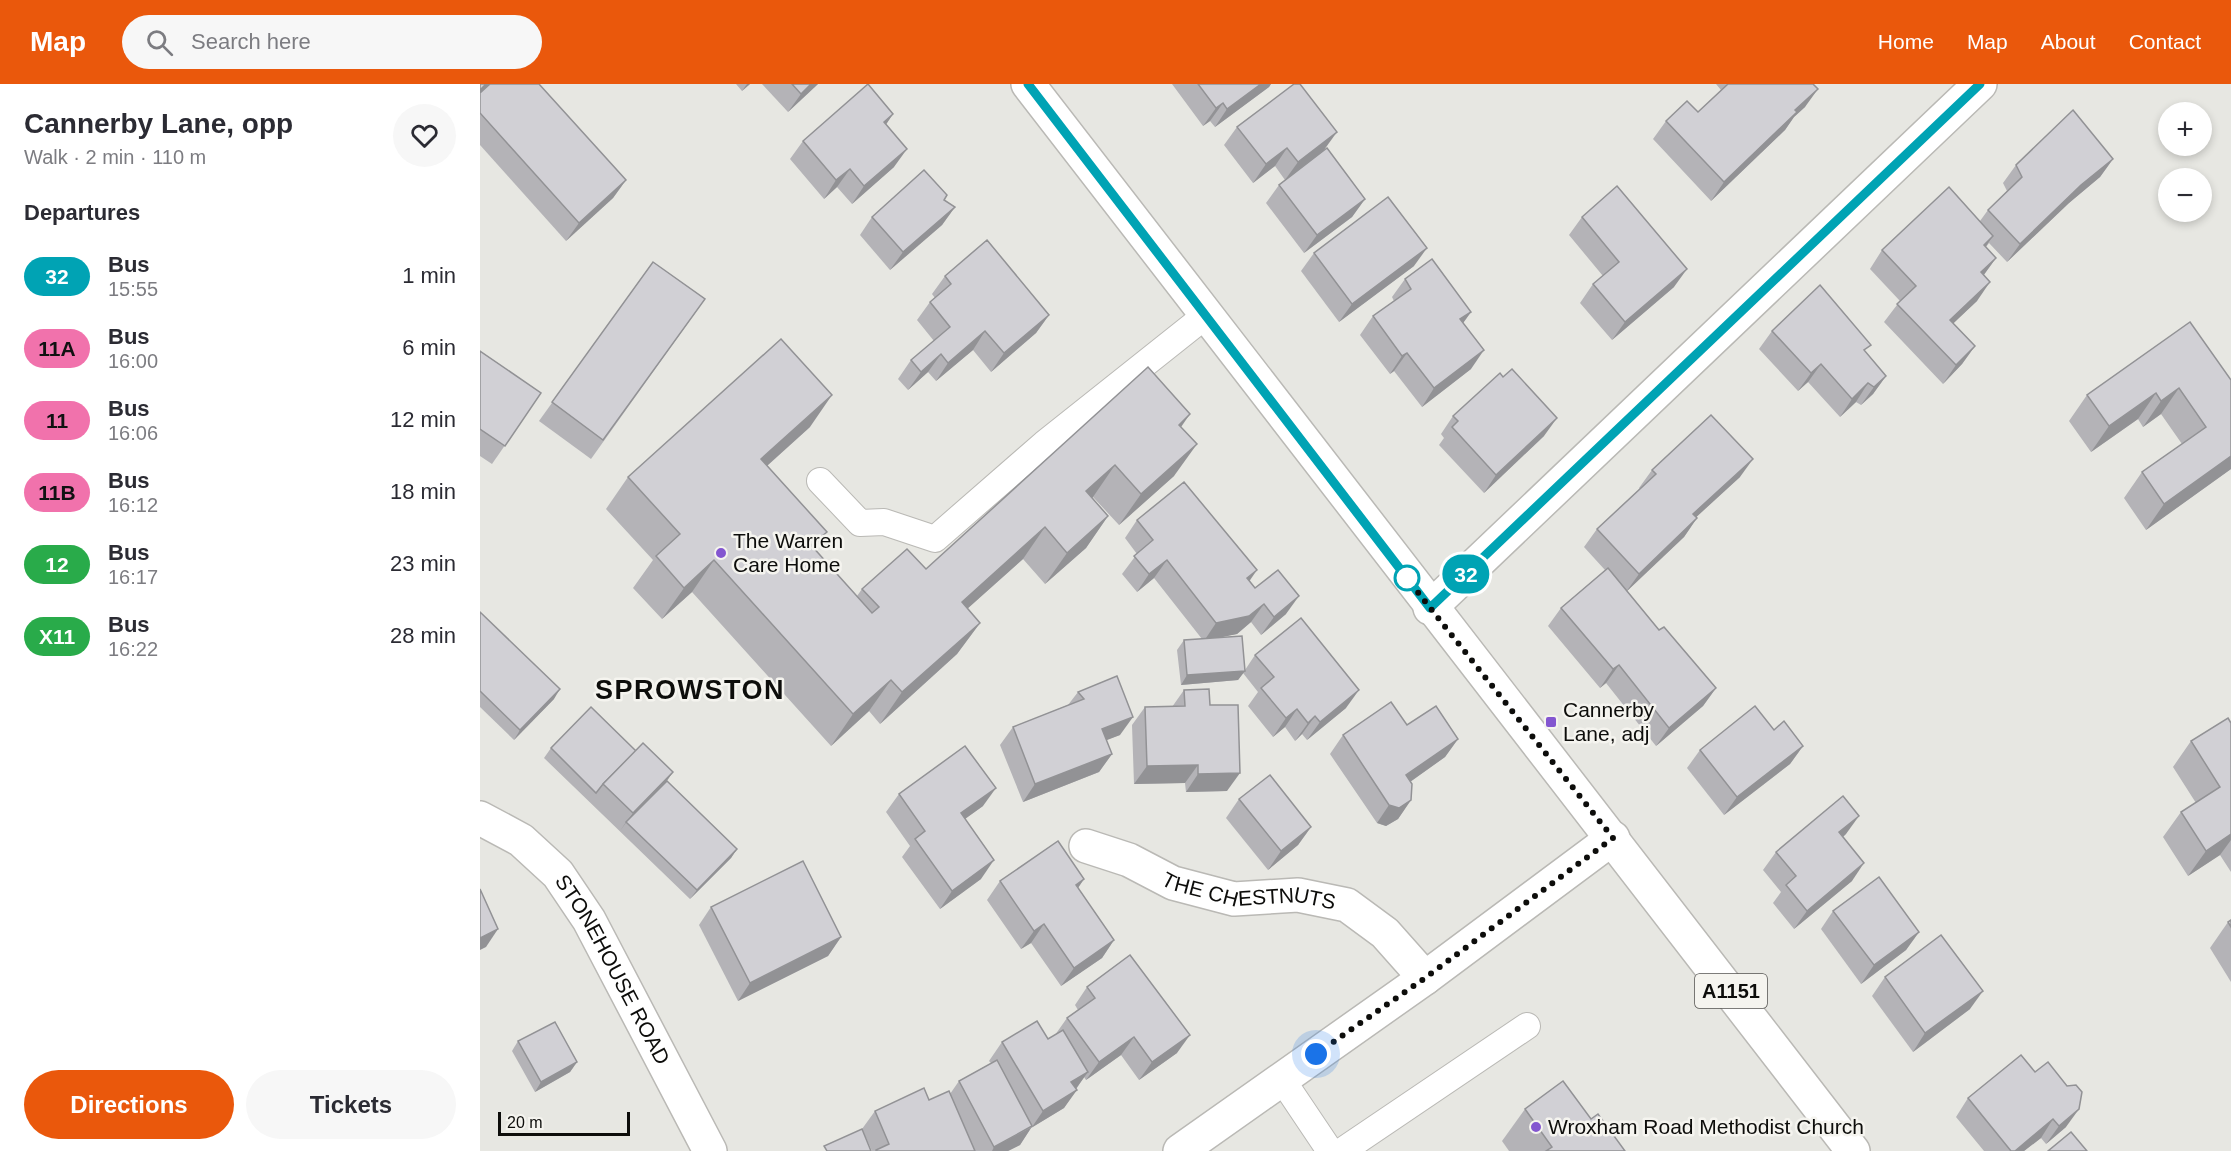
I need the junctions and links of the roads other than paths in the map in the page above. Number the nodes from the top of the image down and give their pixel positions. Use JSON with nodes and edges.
{"nodes":[{"id":1,"x":1028,"y":84,"type":"edge"},
{"id":2,"x":1980,"y":84,"type":"edge"},
{"id":3,"x":1205,"y":316,"type":"junction"},
{"id":4,"x":820,"y":481,"type":"dead end"},
{"id":5,"x":1430,"y":608,"type":"junction"},
{"id":6,"x":480,"y":818,"type":"edge"},
{"id":7,"x":1613,"y":838,"type":"junction"},
{"id":8,"x":1086,"y":846,"type":"dead end"},
{"id":9,"x":1425,"y":978,"type":"junction"},
{"id":10,"x":1527,"y":1026,"type":"dead end"},
{"id":11,"x":1281,"y":1078,"type":"junction"},
{"id":12,"x":710,"y":1151,"type":"edge"},
{"id":13,"x":1180,"y":1151,"type":"edge"},
{"id":14,"x":1330,"y":1151,"type":"edge"},
{"id":15,"x":1342,"y":1151,"type":"edge"},
{"id":16,"x":1853,"y":1151,"type":"edge"}],
"edges":[{"from":1,"to":3,"type":"street","number":"A1151"},
{"from":2,"to":5,"type":"street"},
{"from":3,"to":4,"type":"lane"},
{"from":3,"to":5,"type":"street","number":"A1151"},
{"from":5,"to":7,"type":"street","number":"A1151"},
{"from":6,"to":12,"type":"street","name":"STONEHOUSE ROAD"},
{"from":7,"to":9,"type":"street"},
{"from":7,"to":16,"type":"street","number":"A1151"},
{"from":8,"to":9,"type":"street","name":"THE CHESTNUTS"},
{"from":9,"to":11,"type":"street"},
{"from":10,"to":15,"type":"lane"},
{"from":11,"to":13,"type":"street"},
{"from":11,"to":14,"type":"lane"}]}
